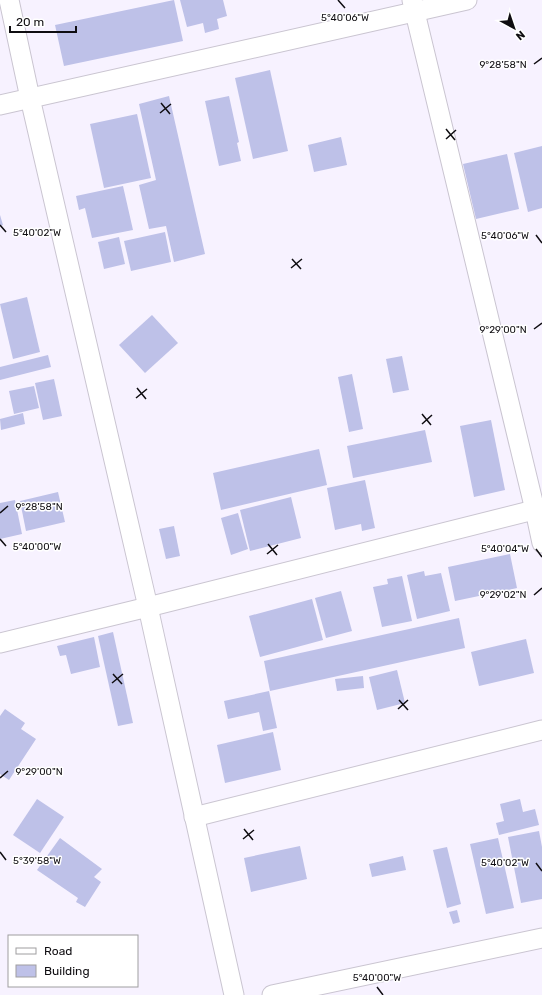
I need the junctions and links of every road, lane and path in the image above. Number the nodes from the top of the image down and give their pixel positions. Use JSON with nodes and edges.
{"nodes":[{"id":1,"x":10,"y":0,"type":"edge"},
{"id":2,"x":467,"y":0,"type":"edge"},
{"id":3,"x":413,"y":6,"type":"edge"},
{"id":4,"x":30,"y":98,"type":"junction"},
{"id":5,"x":0,"y":105,"type":"edge"},
{"id":6,"x":539,"y":509,"type":"edge"},
{"id":7,"x":542,"y":543,"type":"edge"},
{"id":8,"x":148,"y":607,"type":"junction"},
{"id":9,"x":0,"y":643,"type":"edge"},
{"id":10,"x":542,"y":730,"type":"edge"},
{"id":11,"x":194,"y":817,"type":"junction"},
{"id":12,"x":542,"y":938,"type":"edge"},
{"id":13,"x":234,"y":995,"type":"edge"},
{"id":14,"x":272,"y":995,"type":"edge"}],
"edges":[{"from":1,"to":4,"type":"street"},
{"from":2,"to":3,"type":"street"},
{"from":3,"to":4,"type":"street"},
{"from":3,"to":6,"type":"street"},
{"from":4,"to":5,"type":"street"},
{"from":4,"to":8,"type":"street"},
{"from":6,"to":7,"type":"street"},
{"from":6,"to":8,"type":"street"},
{"from":8,"to":9,"type":"street"},
{"from":8,"to":11,"type":"street"},
{"from":10,"to":11,"type":"street"},
{"from":11,"to":13,"type":"street"},
{"from":12,"to":14,"type":"street"}]}
